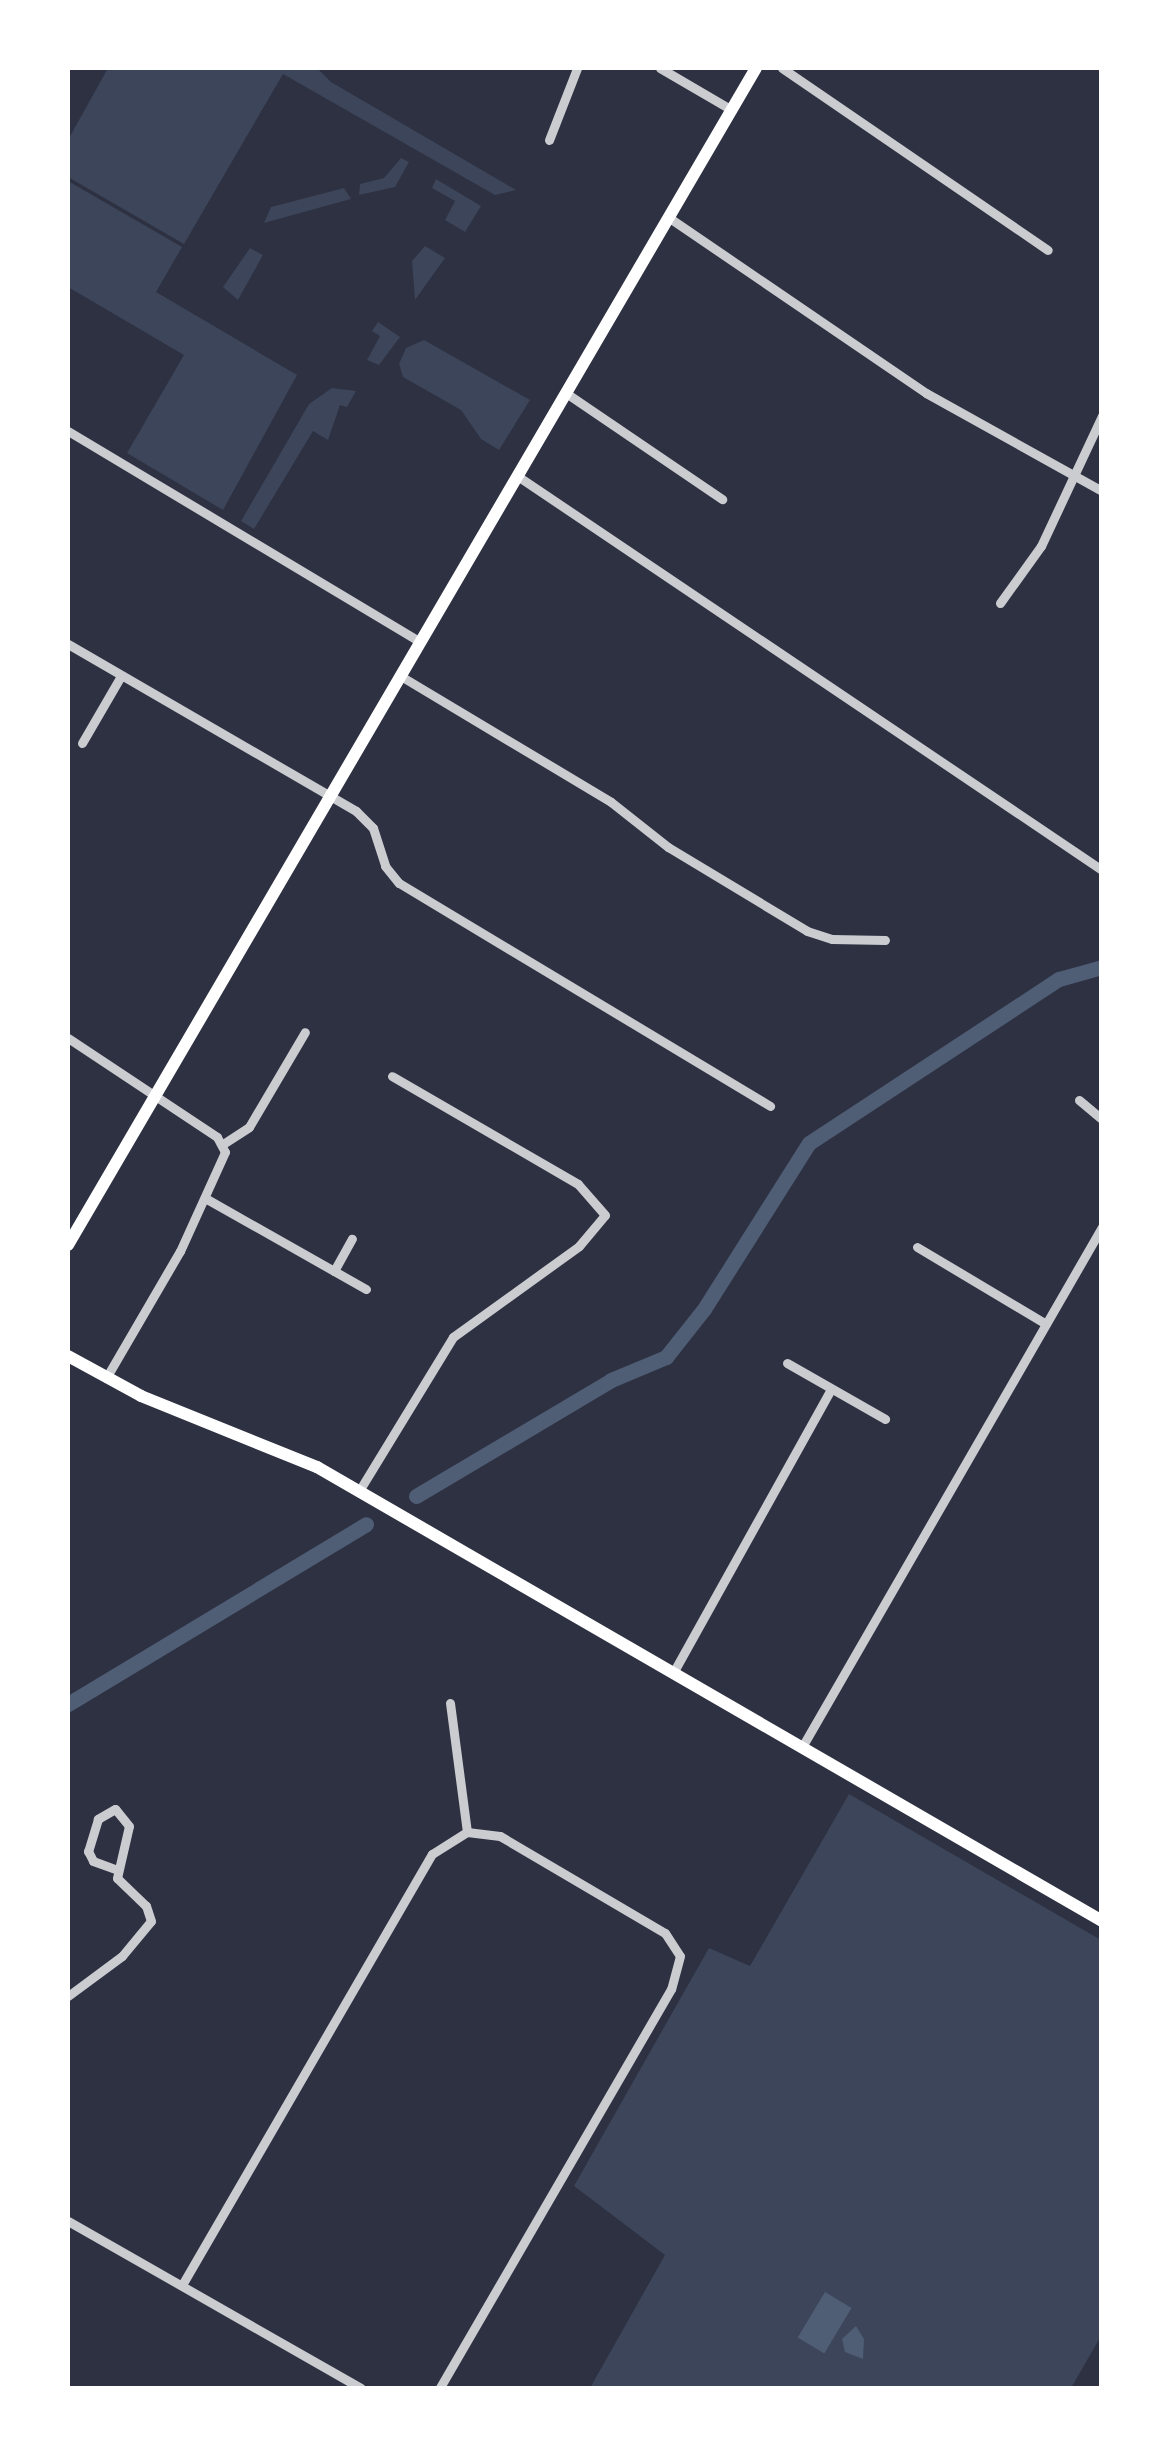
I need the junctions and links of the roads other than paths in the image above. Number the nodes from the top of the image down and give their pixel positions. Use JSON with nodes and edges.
{"nodes":[{"id":1,"x":578,"y":68,"type":"edge"},
{"id":2,"x":660,"y":68,"type":"edge"},
{"id":3,"x":756,"y":68,"type":"edge"},
{"id":4,"x":782,"y":68,"type":"edge"},
{"id":5,"x":732,"y":110,"type":"junction"},
{"id":6,"x":548,"y":140,"type":"dead end"},
{"id":7,"x":671,"y":219,"type":"junction"},
{"id":8,"x":1048,"y":250,"type":"dead end"},
{"id":9,"x":566,"y":393,"type":"junction"},
{"id":10,"x":1102,"y":416,"type":"edge"},
{"id":11,"x":68,"y":431,"type":"edge"},
{"id":12,"x":516,"y":475,"type":"junction"},
{"id":13,"x":1074,"y":478,"type":"junction"},
{"id":14,"x":1102,"y":492,"type":"edge"},
{"id":15,"x":722,"y":499,"type":"dead end"},
{"id":16,"x":1000,"y":604,"type":"dead end"},
{"id":17,"x":419,"y":641,"type":"junction"},
{"id":18,"x":68,"y":644,"type":"edge"},
{"id":19,"x":399,"y":675,"type":"junction"},
{"id":20,"x":122,"y":676,"type":"junction"},
{"id":21,"x":82,"y":743,"type":"dead end"},
{"id":22,"x":331,"y":797,"type":"junction"},
{"id":23,"x":1102,"y":870,"type":"edge"},
{"id":24,"x":885,"y":940,"type":"dead end"},
{"id":25,"x":305,"y":1032,"type":"dead end"},
{"id":26,"x":68,"y":1038,"type":"edge"},
{"id":27,"x":392,"y":1076,"type":"dead end"},
{"id":28,"x":152,"y":1095,"type":"junction"},
{"id":29,"x":1079,"y":1100,"type":"dead end"},
{"id":30,"x":770,"y":1106,"type":"dead end"},
{"id":31,"x":1102,"y":1119,"type":"edge"},
{"id":32,"x":223,"y":1144,"type":"junction"},
{"id":33,"x":205,"y":1198,"type":"junction"},
{"id":34,"x":1102,"y":1227,"type":"edge"},
{"id":35,"x":352,"y":1239,"type":"dead end"},
{"id":36,"x":68,"y":1246,"type":"edge"},
{"id":37,"x":916,"y":1247,"type":"dead end"},
{"id":38,"x":334,"y":1270,"type":"junction"},
{"id":39,"x":366,"y":1288,"type":"dead end"},
{"id":40,"x":1046,"y":1324,"type":"junction"},
{"id":41,"x":68,"y":1356,"type":"edge"},
{"id":42,"x":787,"y":1364,"type":"dead end"},
{"id":43,"x":106,"y":1378,"type":"junction"},
{"id":44,"x":831,"y":1389,"type":"junction"},
{"id":45,"x":884,"y":1419,"type":"dead end"},
{"id":46,"x":359,"y":1491,"type":"junction"},
{"id":47,"x":672,"y":1673,"type":"junction"},
{"id":48,"x":450,"y":1703,"type":"dead end"},
{"id":49,"x":802,"y":1748,"type":"junction"},
{"id":50,"x":467,"y":1832,"type":"junction"},
{"id":51,"x":115,"y":1869,"type":"junction"},
{"id":52,"x":1102,"y":1921,"type":"edge"},
{"id":53,"x":68,"y":1996,"type":"edge"},
{"id":54,"x":68,"y":2221,"type":"edge"},
{"id":55,"x":182,"y":2285,"type":"junction"},
{"id":56,"x":361,"y":2388,"type":"edge"},
{"id":57,"x":440,"y":2388,"type":"edge"}],
"edges":[{"from":1,"to":6,"type":"street"},
{"from":2,"to":5,"type":"street"},
{"from":3,"to":5,"type":"main road"},
{"from":4,"to":8,"type":"street"},
{"from":5,"to":7,"type":"main road"},
{"from":7,"to":9,"type":"main road"},
{"from":7,"to":13,"type":"street"},
{"from":9,"to":12,"type":"main road"},
{"from":9,"to":15,"type":"street"},
{"from":10,"to":13,"type":"street"},
{"from":11,"to":17,"type":"street"},
{"from":12,"to":17,"type":"main road"},
{"from":12,"to":23,"type":"street"},
{"from":13,"to":14,"type":"street"},
{"from":13,"to":16,"type":"street"},
{"from":17,"to":19,"type":"main road"},
{"from":18,"to":20,"type":"street"},
{"from":19,"to":22,"type":"main road"},
{"from":19,"to":24,"type":"street"},
{"from":20,"to":21,"type":"street"},
{"from":20,"to":22,"type":"street"},
{"from":22,"to":28,"type":"main road"},
{"from":22,"to":30,"type":"street"},
{"from":25,"to":32,"type":"street"},
{"from":26,"to":28,"type":"street"},
{"from":27,"to":46,"type":"street"},
{"from":28,"to":32,"type":"street"},
{"from":28,"to":36,"type":"main road"},
{"from":29,"to":31,"type":"street"},
{"from":32,"to":33,"type":"street"},
{"from":33,"to":38,"type":"street"},
{"from":33,"to":43,"type":"street"},
{"from":34,"to":40,"type":"street"},
{"from":35,"to":38,"type":"street"},
{"from":37,"to":40,"type":"street"},
{"from":38,"to":39,"type":"street"},
{"from":40,"to":49,"type":"street"},
{"from":41,"to":43,"type":"main road"},
{"from":42,"to":44,"type":"street"},
{"from":43,"to":46,"type":"main road"},
{"from":44,"to":45,"type":"street"},
{"from":44,"to":47,"type":"street"},
{"from":46,"to":47,"type":"main road"},
{"from":47,"to":49,"type":"main road"},
{"from":48,"to":50,"type":"street"},
{"from":49,"to":52,"type":"main road"},
{"from":50,"to":55,"type":"street"},
{"from":50,"to":57,"type":"street"},
{"from":51,"to":51,"type":"street"},
{"from":51,"to":53,"type":"street"},
{"from":54,"to":55,"type":"street"},
{"from":55,"to":56,"type":"street"}]}
